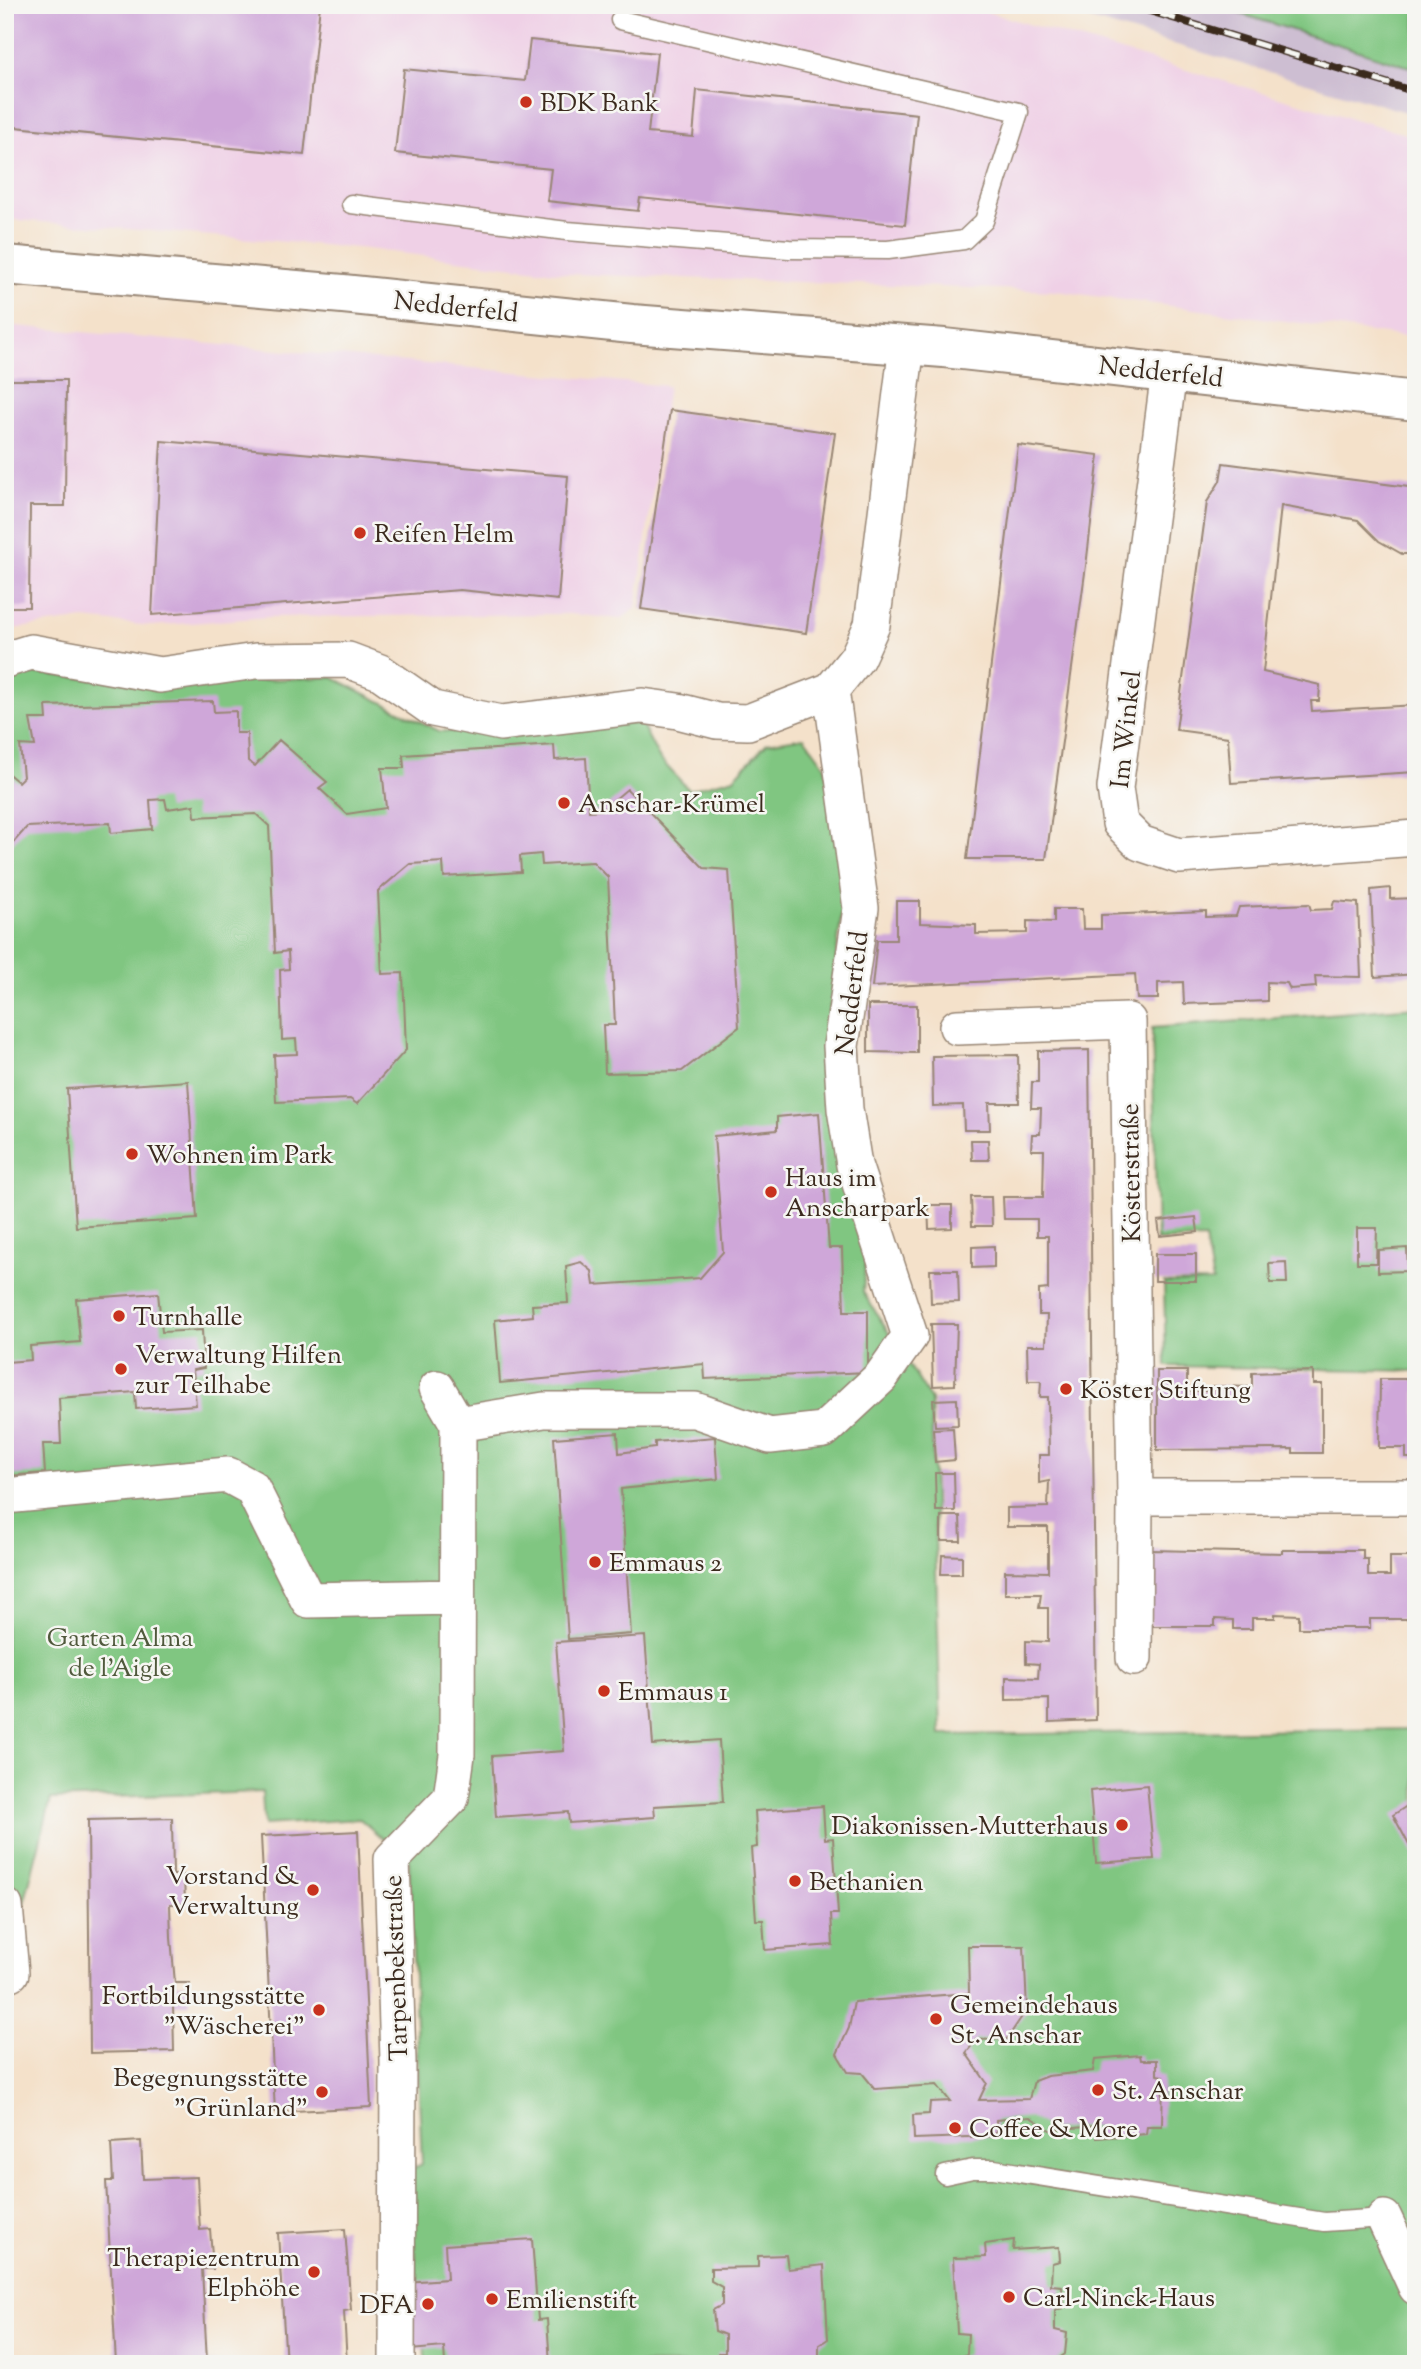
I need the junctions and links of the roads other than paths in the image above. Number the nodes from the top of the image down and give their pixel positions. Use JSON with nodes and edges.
{"nodes":[{"id":1,"x":620,"y":20,"type":"dead end"},
{"id":2,"x":351,"y":204,"type":"dead end"},
{"id":3,"x":5,"y":265,"type":"edge"},
{"id":4,"x":907,"y":345,"type":"junction"},
{"id":5,"x":1169,"y":372,"type":"junction"},
{"id":6,"x":1416,"y":401,"type":"edge"},
{"id":7,"x":5,"y":660,"type":"edge"},
{"id":8,"x":831,"y":690,"type":"junction"},
{"id":9,"x":1416,"y":838,"type":"edge"},
{"id":10,"x":957,"y":1027,"type":"dead end"},
{"id":11,"x":437,"y":1388,"type":"dead end"},
{"id":12,"x":458,"y":1424,"type":"junction"},
{"id":13,"x":5,"y":1496,"type":"edge"},
{"id":14,"x":1135,"y":1497,"type":"junction"},
{"id":15,"x":1416,"y":1497,"type":"edge"},
{"id":16,"x":456,"y":1597,"type":"junction"},
{"id":17,"x":1134,"y":1658,"type":"dead end"},
{"id":18,"x":5,"y":1906,"type":"edge"},
{"id":19,"x":11,"y":1973,"type":"dead end"},
{"id":20,"x":945,"y":2175,"type":"dead end"},
{"id":21,"x":1384,"y":2218,"type":"joint"},
{"id":22,"x":1416,"y":2287,"type":"edge"},
{"id":23,"x":397,"y":2364,"type":"edge"}],
"edges":[{"from":1,"to":2,"type":"lane"},
{"from":3,"to":4,"type":"main road","name":"Nedderfeld"},
{"from":4,"to":5,"type":"main road","name":"Nedderfeld"},
{"from":4,"to":8,"type":"street"},
{"from":5,"to":6,"type":"main road","name":"Nedderfeld"},
{"from":5,"to":9,"type":"street","name":"Im Winkel"},
{"from":7,"to":8,"type":"street"},
{"from":8,"to":12,"type":"street","name":"Nedderfeld"},
{"from":10,"to":14,"type":"street","name":"Kösterstraße"},
{"from":11,"to":12,"type":"street"},
{"from":12,"to":16,"type":"street","name":"Tarpenbekstraße"},
{"from":13,"to":16,"type":"street"},
{"from":14,"to":15,"type":"street"},
{"from":14,"to":17,"type":"street","name":"Kösterstraße"},
{"from":16,"to":23,"type":"street","name":"Tarpenbekstraße"},
{"from":18,"to":19,"type":"street"},
{"from":20,"to":21,"type":"lane"},
{"from":21,"to":22,"type":"street"}]}
